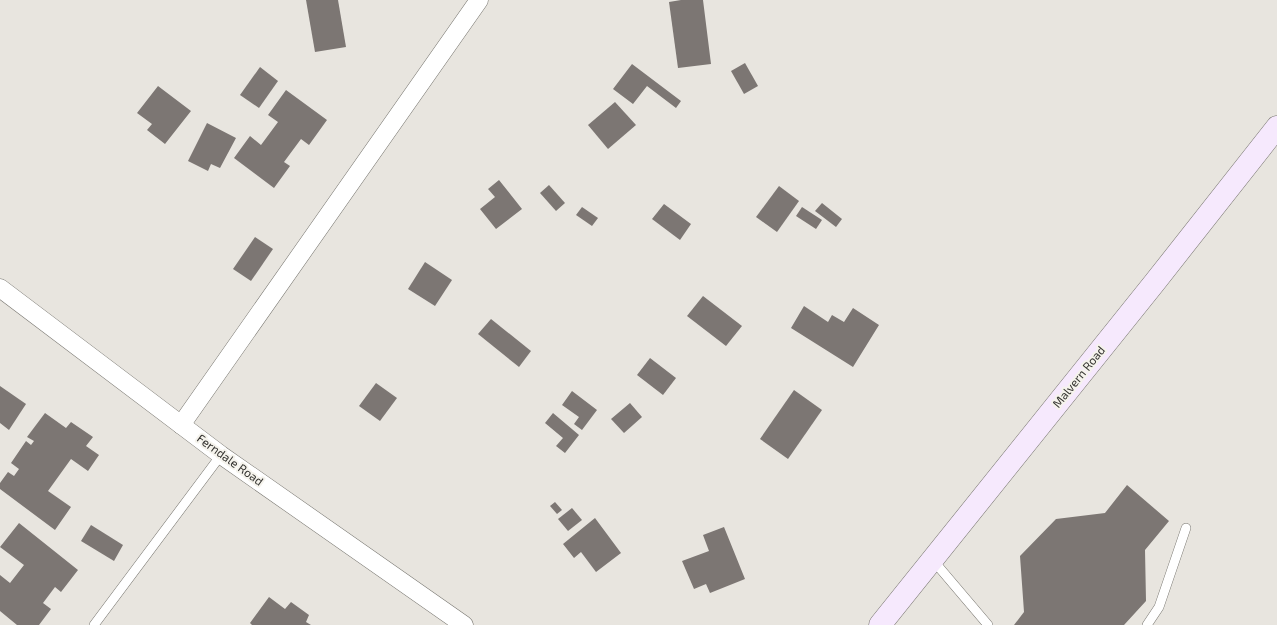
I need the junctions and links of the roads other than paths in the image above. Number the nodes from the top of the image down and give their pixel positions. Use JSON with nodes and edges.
{"nodes":[{"id":1,"x":479,"y":0,"type":"edge"},
{"id":2,"x":1277,"y":128,"type":"edge"},
{"id":3,"x":0,"y":288,"type":"edge"},
{"id":4,"x":181,"y":425,"type":"junction"},
{"id":5,"x":221,"y":455,"type":"junction"},
{"id":6,"x":1186,"y":528,"type":"dead end"},
{"id":7,"x":932,"y":559,"type":"junction"},
{"id":8,"x":94,"y":625,"type":"edge"},
{"id":9,"x":464,"y":625,"type":"edge"},
{"id":10,"x":880,"y":625,"type":"edge"},
{"id":11,"x":988,"y":625,"type":"edge"},
{"id":12,"x":1147,"y":625,"type":"edge"}],
"edges":[{"from":1,"to":4,"type":"street"},
{"from":2,"to":7,"type":"main road","name":"Malvern Road"},
{"from":3,"to":4,"type":"street","name":"Ferndale Road"},
{"from":4,"to":5,"type":"street","name":"Ferndale Road"},
{"from":5,"to":8,"type":"lane"},
{"from":5,"to":9,"type":"street","name":"Ferndale Road"},
{"from":6,"to":12,"type":"lane"},
{"from":7,"to":10,"type":"main road","name":"Malvern Road"},
{"from":7,"to":11,"type":"lane"}]}
